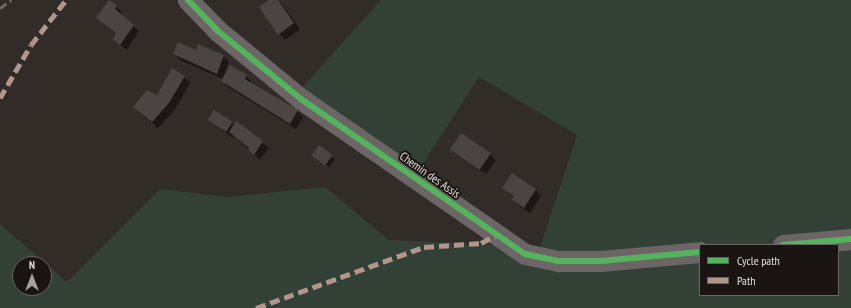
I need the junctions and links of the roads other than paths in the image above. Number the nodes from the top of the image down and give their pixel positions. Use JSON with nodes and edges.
{"nodes":[{"id":1,"x":188,"y":0,"type":"edge"},
{"id":2,"x":851,"y":239,"type":"edge"},
{"id":3,"x":794,"y":244,"type":"edge"},
{"id":4,"x":699,"y":252,"type":"edge"}],
"edges":[{"from":1,"to":4,"type":"street","name":"Chemin des Assis"},
{"from":2,"to":3,"type":"street"}]}
